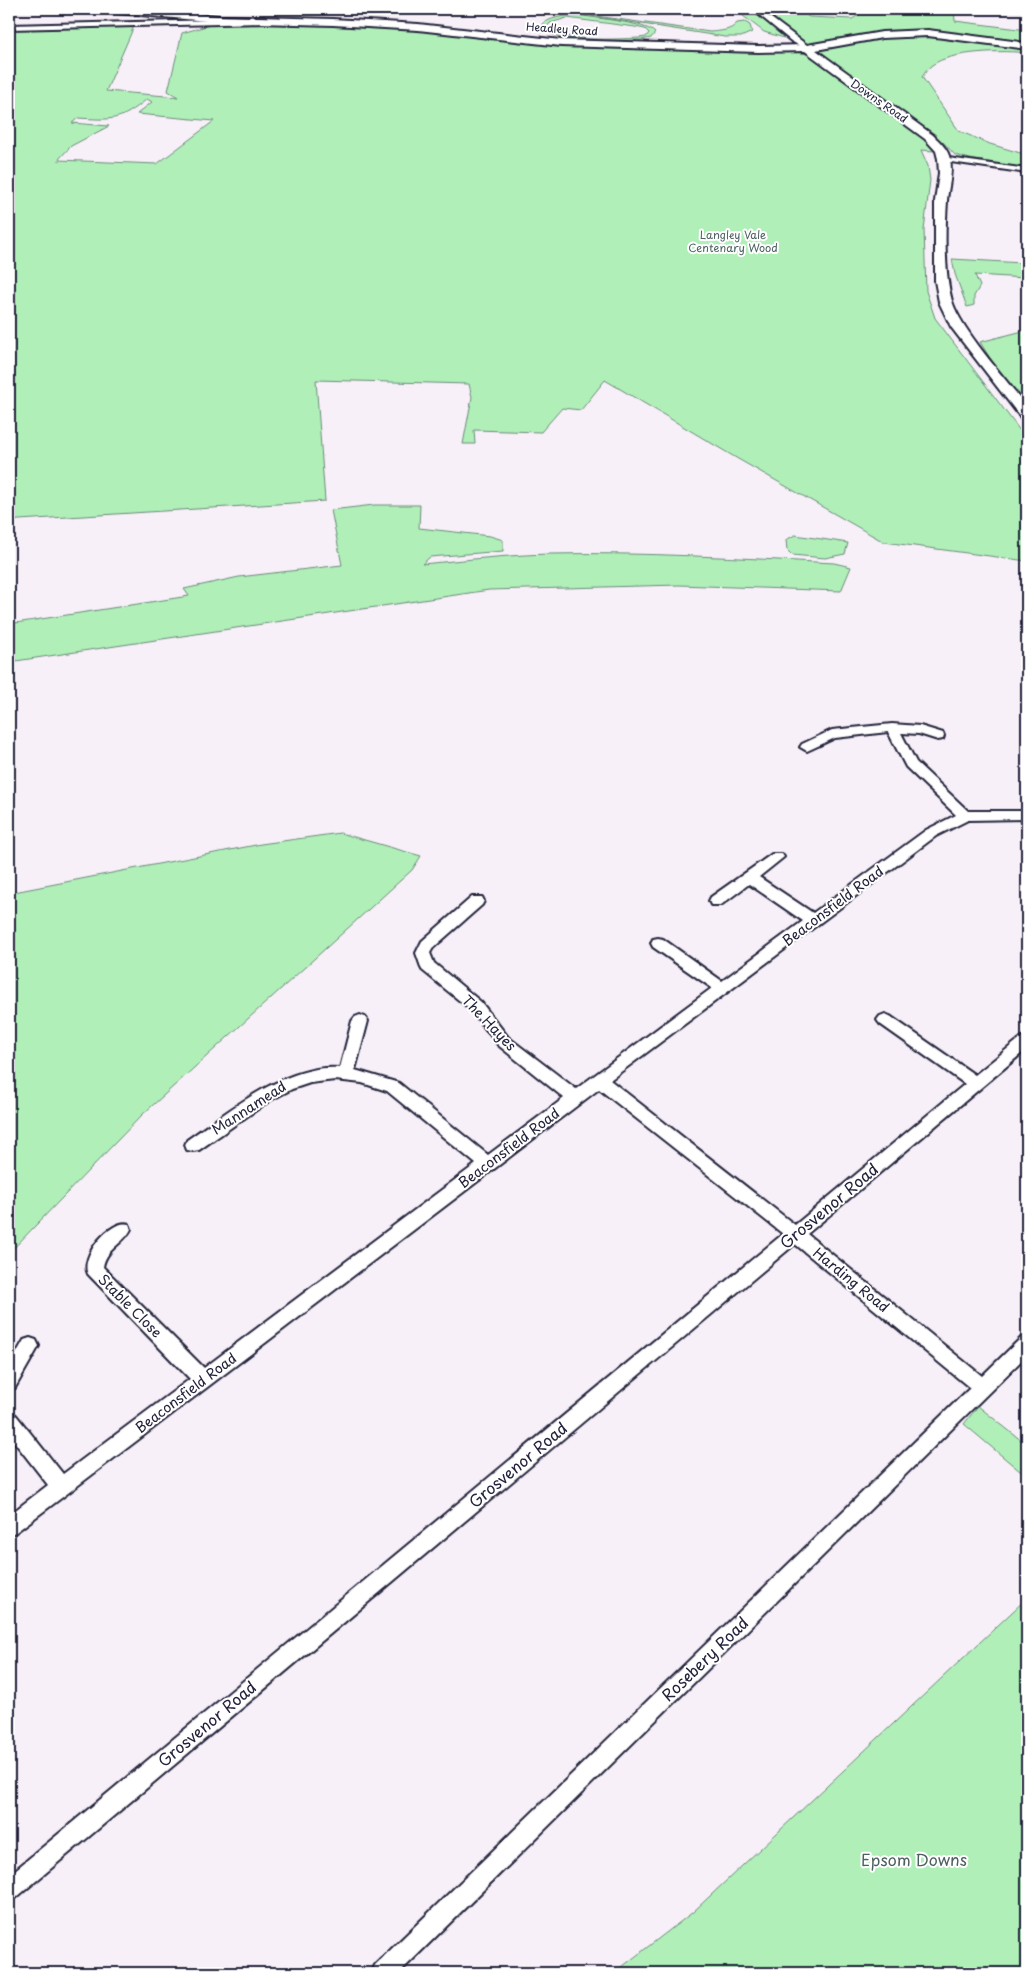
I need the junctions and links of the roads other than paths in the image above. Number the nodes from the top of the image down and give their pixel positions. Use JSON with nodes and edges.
{"nodes":[{"id":1,"x":106,"y":9,"type":"edge"},
{"id":2,"x":755,"y":9,"type":"edge"},
{"id":3,"x":261,"y":21,"type":"junction"},
{"id":4,"x":9,"y":27,"type":"edge"},
{"id":5,"x":1027,"y":46,"type":"edge"},
{"id":6,"x":808,"y":48,"type":"junction"},
{"id":7,"x":944,"y":159,"type":"junction"},
{"id":8,"x":1027,"y":171,"type":"edge"},
{"id":9,"x":1027,"y":416,"type":"edge"},
{"id":10,"x":892,"y":728,"type":"junction"},
{"id":11,"x":938,"y":736,"type":"dead end"},
{"id":12,"x":807,"y":747,"type":"dead end"},
{"id":13,"x":1027,"y":815,"type":"edge"},
{"id":14,"x":965,"y":816,"type":"junction"},
{"id":15,"x":777,"y":857,"type":"dead end"},
{"id":16,"x":750,"y":878,"type":"junction"},
{"id":17,"x":477,"y":900,"type":"dead end"},
{"id":18,"x":716,"y":902,"type":"dead end"},
{"id":19,"x":814,"y":920,"type":"junction"},
{"id":20,"x":658,"y":943,"type":"dead end"},
{"id":21,"x":722,"y":988,"type":"junction"},
{"id":22,"x":885,"y":1020,"type":"dead end"},
{"id":23,"x":360,"y":1021,"type":"dead end"},
{"id":24,"x":1027,"y":1040,"type":"edge"},
{"id":25,"x":346,"y":1074,"type":"junction"},
{"id":26,"x":599,"y":1080,"type":"junction"},
{"id":27,"x":976,"y":1083,"type":"junction"},
{"id":28,"x":576,"y":1098,"type":"junction"},
{"id":29,"x":193,"y":1145,"type":"dead end"},
{"id":30,"x":487,"y":1164,"type":"junction"},
{"id":31,"x":123,"y":1229,"type":"dead end"},
{"id":32,"x":795,"y":1235,"type":"junction"},
{"id":33,"x":1027,"y":1344,"type":"edge"},
{"id":34,"x":30,"y":1346,"type":"dead end"},
{"id":35,"x":11,"y":1376,"type":"edge"},
{"id":36,"x":203,"y":1380,"type":"junction"},
{"id":37,"x":984,"y":1388,"type":"junction"},
{"id":38,"x":9,"y":1422,"type":"edge"},
{"id":39,"x":61,"y":1487,"type":"junction"},
{"id":40,"x":9,"y":1526,"type":"edge"},
{"id":41,"x":9,"y":1889,"type":"edge"},
{"id":42,"x":383,"y":1973,"type":"edge"}],
"edges":[{"from":1,"to":3,"type":"street","name":"Headley Road"},
{"from":2,"to":6,"type":"street"},
{"from":3,"to":4,"type":"street"},
{"from":3,"to":6,"type":"street","name":"Headley Road"},
{"from":5,"to":6,"type":"street","name":"Headley Road"},
{"from":6,"to":7,"type":"street","name":"Downs Road"},
{"from":7,"to":8,"type":"street"},
{"from":7,"to":9,"type":"street"},
{"from":10,"to":11,"type":"street"},
{"from":10,"to":12,"type":"street"},
{"from":10,"to":14,"type":"street"},
{"from":13,"to":14,"type":"street","name":"Beaconsfield Road"},
{"from":14,"to":19,"type":"street","name":"Beaconsfield Road"},
{"from":15,"to":16,"type":"street"},
{"from":16,"to":18,"type":"street"},
{"from":16,"to":19,"type":"street"},
{"from":17,"to":28,"type":"street","name":"The Hayes"},
{"from":19,"to":21,"type":"street","name":"Beaconsfield Road"},
{"from":20,"to":21,"type":"street"},
{"from":21,"to":26,"type":"street","name":"Beaconsfield Road"},
{"from":22,"to":27,"type":"street"},
{"from":23,"to":25,"type":"street"},
{"from":24,"to":27,"type":"street","name":"Grosvenor Road"},
{"from":25,"to":29,"type":"street","name":"Mannamead"},
{"from":25,"to":30,"type":"street","name":"Mannamead"},
{"from":26,"to":28,"type":"street","name":"Beaconsfield Road"},
{"from":26,"to":32,"type":"street","name":"Harding Road"},
{"from":27,"to":32,"type":"street","name":"Grosvenor Road"},
{"from":28,"to":30,"type":"street","name":"Beaconsfield Road"},
{"from":30,"to":36,"type":"street","name":"Beaconsfield Road"},
{"from":31,"to":36,"type":"street","name":"Stable Close"},
{"from":32,"to":37,"type":"street","name":"Harding Road"},
{"from":32,"to":41,"type":"street","name":"Grosvenor Road"},
{"from":33,"to":37,"type":"street","name":"Rosebery Road"},
{"from":34,"to":35,"type":"street"},
{"from":36,"to":39,"type":"street","name":"Beaconsfield Road"},
{"from":37,"to":42,"type":"street","name":"Rosebery Road"},
{"from":38,"to":39,"type":"street"},
{"from":39,"to":40,"type":"street","name":"Beaconsfield Road"}]}
